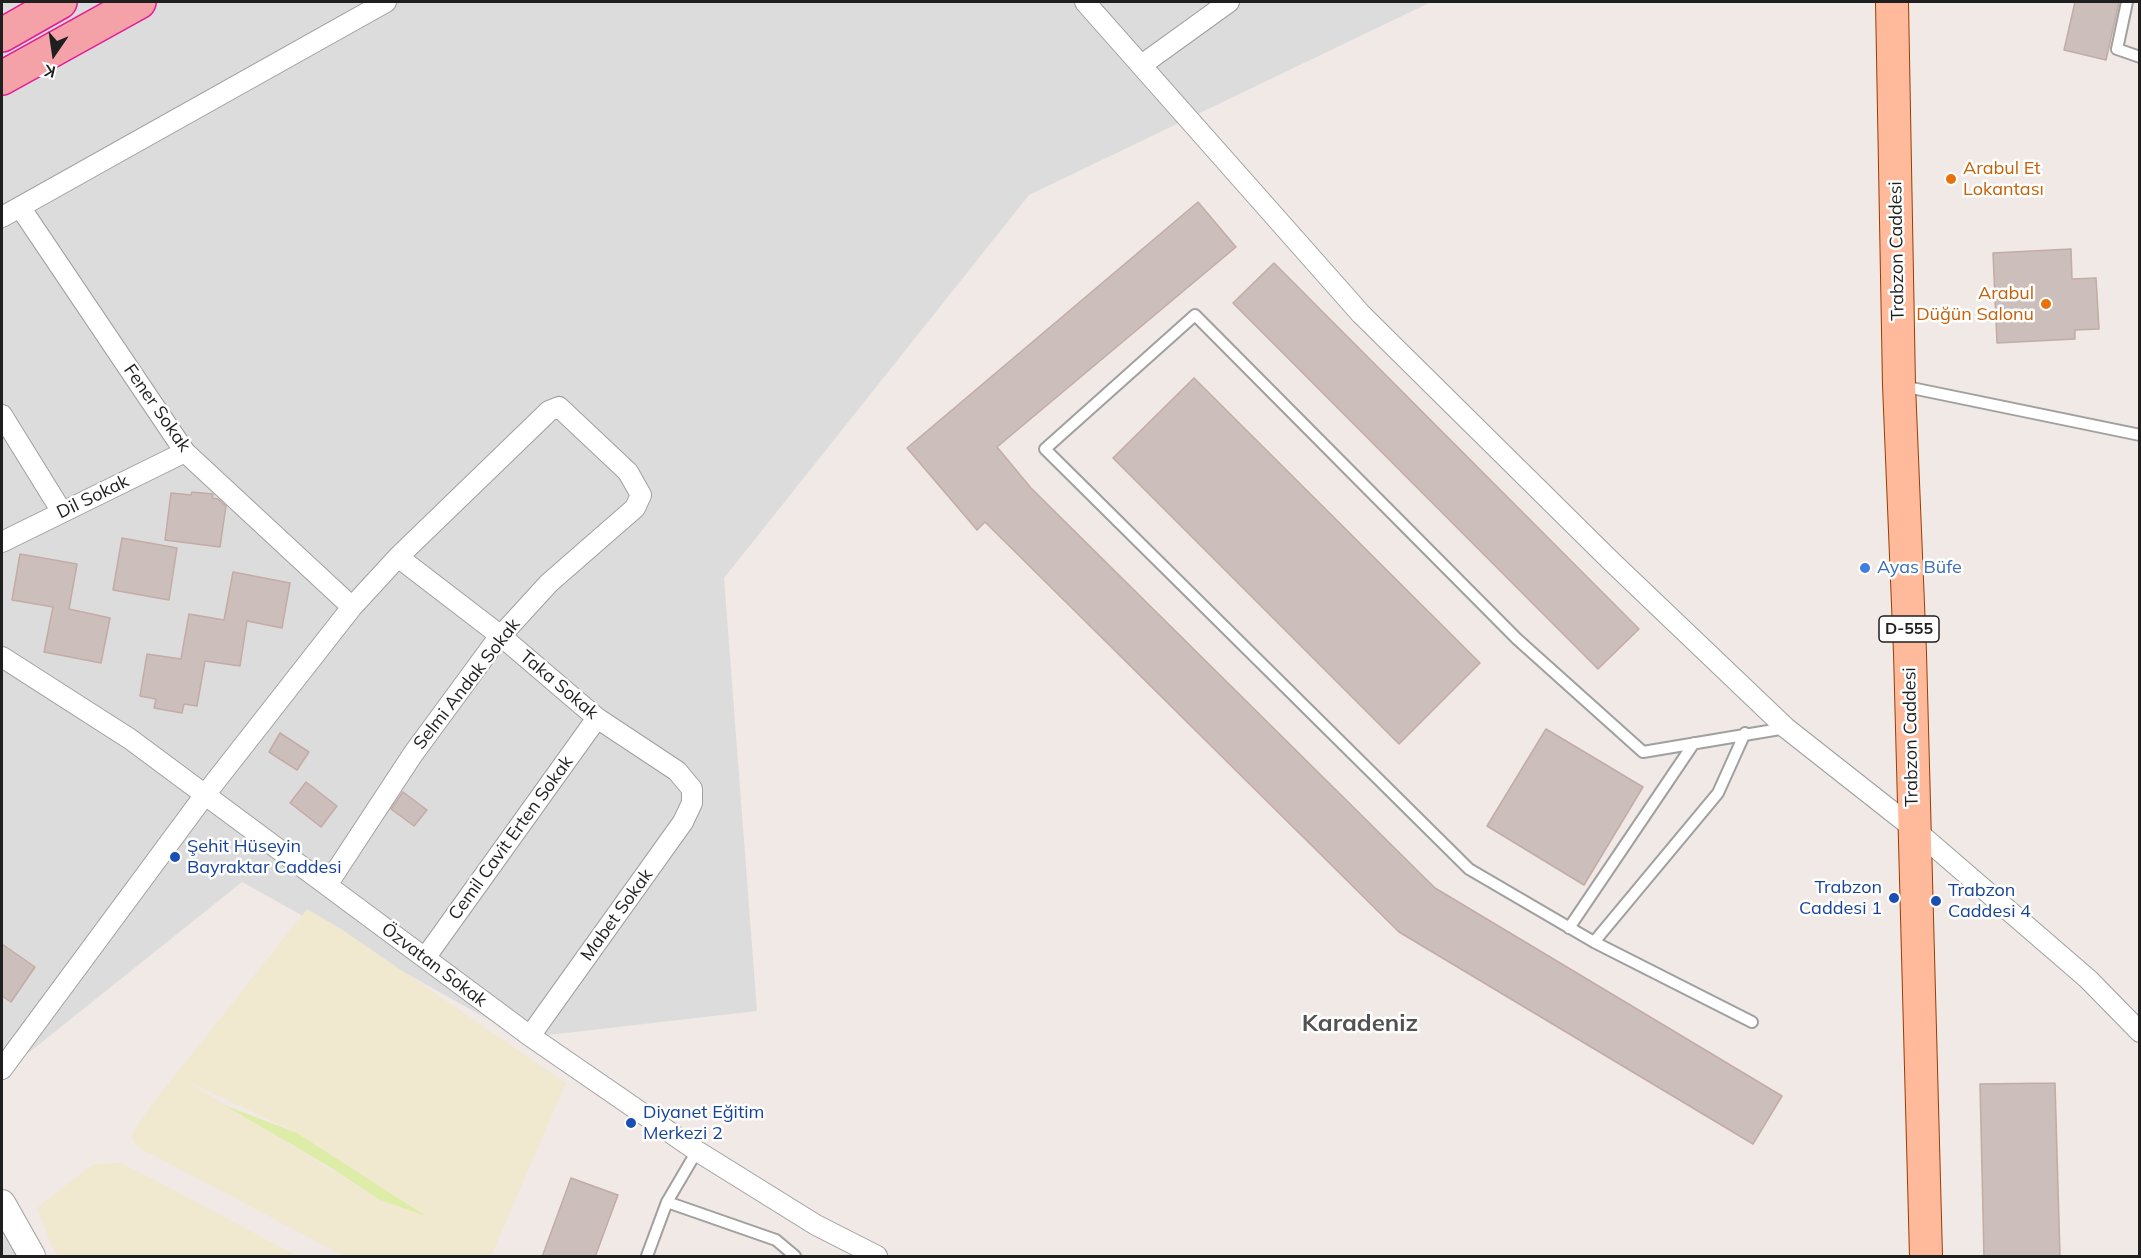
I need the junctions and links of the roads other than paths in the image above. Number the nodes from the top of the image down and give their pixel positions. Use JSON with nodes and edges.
{"nodes":[{"id":1,"x":60,"y":2,"type":"edge"},
{"id":2,"x":139,"y":2,"type":"edge"},
{"id":3,"x":386,"y":2,"type":"edge"},
{"id":4,"x":1085,"y":2,"type":"edge"},
{"id":5,"x":1229,"y":2,"type":"edge"},
{"id":6,"x":1892,"y":2,"type":"edge"},
{"id":7,"x":2127,"y":2,"type":"edge"},
{"id":8,"x":2,"y":35,"type":"edge"},
{"id":9,"x":2139,"y":57,"type":"edge"},
{"id":10,"x":1143,"y":64,"type":"junction"},
{"id":11,"x":2,"y":78,"type":"edge"},
{"id":12,"x":11,"y":207,"type":"edge"},
{"id":13,"x":2,"y":217,"type":"edge"},
{"id":14,"x":1899,"y":385,"type":"junction"},
{"id":15,"x":2,"y":415,"type":"edge"},
{"id":16,"x":2139,"y":435,"type":"edge"},
{"id":17,"x":185,"y":452,"type":"junction"},
{"id":18,"x":62,"y":512,"type":"junction"},
{"id":19,"x":2,"y":542,"type":"edge"},
{"id":20,"x":398,"y":556,"type":"junction"},
{"id":21,"x":352,"y":607,"type":"junction"},
{"id":22,"x":501,"y":636,"type":"junction"},
{"id":23,"x":2,"y":657,"type":"edge"},
{"id":24,"x":597,"y":717,"type":"junction"},
{"id":25,"x":1786,"y":728,"type":"junction"},
{"id":26,"x":1745,"y":733,"type":"junction"},
{"id":27,"x":1694,"y":743,"type":"junction"},
{"id":28,"x":692,"y":789,"type":"joint"},
{"id":29,"x":204,"y":796,"type":"junction"},
{"id":30,"x":1913,"y":828,"type":"junction"},
{"id":31,"x":327,"y":885,"type":"junction"},
{"id":32,"x":1569,"y":928,"type":"junction"},
{"id":33,"x":1594,"y":942,"type":"junction"},
{"id":34,"x":424,"y":958,"type":"junction"},
{"id":35,"x":1752,"y":1022,"type":"dead end"},
{"id":36,"x":2139,"y":1032,"type":"edge"},
{"id":37,"x":530,"y":1036,"type":"junction"},
{"id":38,"x":2,"y":1069,"type":"edge"},
{"id":39,"x":697,"y":1151,"type":"junction"},
{"id":40,"x":667,"y":1202,"type":"junction"},
{"id":41,"x":2,"y":1203,"type":"edge"},
{"id":42,"x":32,"y":1257,"type":"edge"},
{"id":43,"x":647,"y":1257,"type":"edge"},
{"id":44,"x":795,"y":1257,"type":"edge"},
{"id":45,"x":877,"y":1257,"type":"edge"},
{"id":46,"x":1926,"y":1257,"type":"edge"}],
"edges":[{"from":1,"to":8,"type":"highway"},
{"from":2,"to":11,"type":"highway"},
{"from":3,"to":12,"type":"street"},
{"from":4,"to":10,"type":"street"},
{"from":5,"to":10,"type":"street"},
{"from":6,"to":14,"type":"main road","name":"Trabzon Caddesi","number":"D-555"},
{"from":7,"to":9,"type":"lane"},
{"from":10,"to":25,"type":"street"},
{"from":12,"to":13,"type":"street"},
{"from":12,"to":17,"type":"street","name":"Fener Sokak"},
{"from":14,"to":16,"type":"lane"},
{"from":14,"to":30,"type":"main road","name":"Trabzon Caddesi","number":"D-555"},
{"from":15,"to":18,"type":"street"},
{"from":17,"to":18,"type":"street","name":"Dil Sokak"},
{"from":17,"to":21,"type":"street","name":"Fener Sokak"},
{"from":18,"to":19,"type":"street","name":"Dil Sokak"},
{"from":20,"to":21,"type":"street"},
{"from":20,"to":22,"type":"street","name":"Taka Sokak"},
{"from":20,"to":22,"type":"street","name":"Selmi Andak Sokak"},
{"from":21,"to":29,"type":"street"},
{"from":22,"to":24,"type":"street","name":"Taka Sokak"},
{"from":22,"to":31,"type":"street","name":"Selmi Andak Sokak"},
{"from":23,"to":29,"type":"street","name":"Özvatan Sokak"},
{"from":24,"to":28,"type":"street","name":"Taka Sokak"},
{"from":24,"to":34,"type":"street","name":"Cemil Cavit Erten Sokak"},
{"from":25,"to":26,"type":"lane"},
{"from":25,"to":30,"type":"street"},
{"from":26,"to":27,"type":"lane"},
{"from":26,"to":33,"type":"lane"},
{"from":27,"to":32,"type":"lane"},
{"from":27,"to":32,"type":"lane"},
{"from":28,"to":37,"type":"street","name":"Mabet Sokak"},
{"from":29,"to":31,"type":"street","name":"Özvatan Sokak"},
{"from":29,"to":38,"type":"street"},
{"from":30,"to":36,"type":"street"},
{"from":30,"to":46,"type":"main road","name":"Trabzon Caddesi","number":"D-555"},
{"from":31,"to":34,"type":"street","name":"Özvatan Sokak"},
{"from":32,"to":33,"type":"lane"},
{"from":33,"to":35,"type":"lane"},
{"from":34,"to":37,"type":"street","name":"Özvatan Sokak"},
{"from":37,"to":39,"type":"street","name":"Özvatan Sokak"},
{"from":39,"to":40,"type":"lane"},
{"from":39,"to":45,"type":"street","name":"Özvatan Sokak"},
{"from":40,"to":43,"type":"lane"},
{"from":40,"to":44,"type":"lane"},
{"from":41,"to":42,"type":"street"}]}
